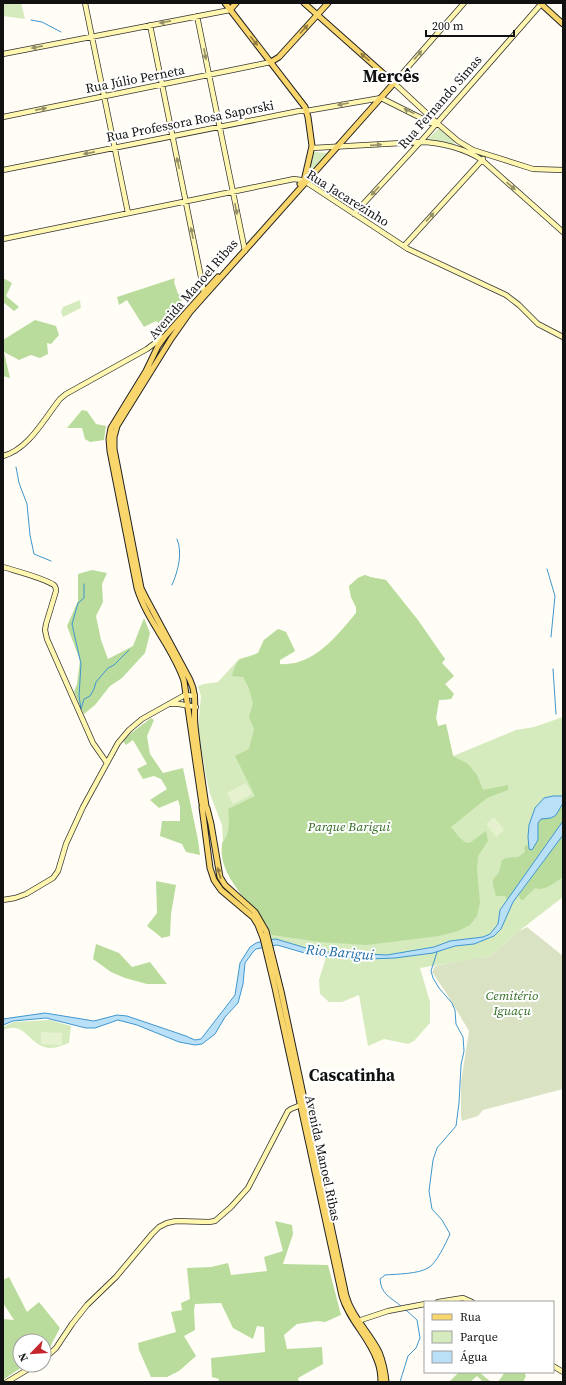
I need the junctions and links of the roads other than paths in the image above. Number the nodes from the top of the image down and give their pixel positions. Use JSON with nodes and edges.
{"nodes":[{"id":1,"x":84,"y":3,"type":"edge"},
{"id":2,"x":226,"y":3,"type":"edge"},
{"id":3,"x":236,"y":3,"type":"edge"},
{"id":4,"x":304,"y":3,"type":"edge"},
{"id":5,"x":328,"y":3,"type":"edge"},
{"id":6,"x":464,"y":3,"type":"edge"},
{"id":7,"x":541,"y":3,"type":"edge"},
{"id":8,"x":230,"y":10,"type":"junction"},
{"id":9,"x":317,"y":15,"type":"junction"},
{"id":10,"x":197,"y":16,"type":"junction"},
{"id":11,"x":563,"y":24,"type":"edge"},
{"id":12,"x":150,"y":25,"type":"junction"},
{"id":13,"x":91,"y":36,"type":"junction"},
{"id":14,"x":3,"y":54,"type":"edge"},
{"id":15,"x":271,"y":62,"type":"junction"},
{"id":16,"x":209,"y":75,"type":"junction"},
{"id":17,"x":394,"y":82,"type":"junction"},
{"id":18,"x":162,"y":84,"type":"junction"},
{"id":19,"x":104,"y":96,"type":"junction"},
{"id":20,"x":381,"y":98,"type":"junction"},
{"id":21,"x":306,"y":111,"type":"junction"},
{"id":22,"x":3,"y":117,"type":"edge"},
{"id":23,"x":437,"y":124,"type":"junction"},
{"id":24,"x":219,"y":126,"type":"junction"},
{"id":25,"x":430,"y":130,"type":"junction"},
{"id":26,"x":172,"y":136,"type":"junction"},
{"id":27,"x":458,"y":140,"type":"junction"},
{"id":28,"x":408,"y":142,"type":"junction"},
{"id":29,"x":420,"y":142,"type":"junction"},
{"id":30,"x":432,"y":143,"type":"junction"},
{"id":31,"x":448,"y":147,"type":"junction"},
{"id":32,"x":114,"y":148,"type":"junction"},
{"id":33,"x":312,"y":148,"type":"junction"},
{"id":34,"x":337,"y":148,"type":"junction"},
{"id":35,"x":413,"y":150,"type":"junction"},
{"id":36,"x":483,"y":154,"type":"junction"},
{"id":37,"x":493,"y":157,"type":"junction"},
{"id":38,"x":482,"y":160,"type":"junction"},
{"id":39,"x":487,"y":165,"type":"junction"},
{"id":40,"x":3,"y":170,"type":"edge"},
{"id":41,"x":563,"y":170,"type":"edge"},
{"id":42,"x":305,"y":181,"type":"junction"},
{"id":43,"x":232,"y":192,"type":"junction"},
{"id":44,"x":185,"y":201,"type":"junction"},
{"id":45,"x":128,"y":213,"type":"junction"},
{"id":46,"x":354,"y":214,"type":"junction"},
{"id":47,"x":563,"y":232,"type":"edge"},
{"id":48,"x":3,"y":239,"type":"edge"},
{"id":49,"x":404,"y":246,"type":"junction"},
{"id":50,"x":244,"y":250,"type":"junction"},
{"id":51,"x":205,"y":293,"type":"junction"},
{"id":52,"x":166,"y":335,"type":"junction"},
{"id":53,"x":563,"y":337,"type":"edge"},
{"id":54,"x":171,"y":339,"type":"junction"},
{"id":55,"x":165,"y":348,"type":"junction"},
{"id":56,"x":156,"y":349,"type":"junction"},
{"id":57,"x":147,"y":350,"type":"junction"},
{"id":58,"x":3,"y":456,"type":"edge"},
{"id":59,"x":120,"y":490,"type":"junction"},
{"id":60,"x":122,"y":502,"type":"junction"},
{"id":61,"x":3,"y":567,"type":"edge"},
{"id":62,"x":133,"y":571,"type":"junction"},
{"id":63,"x":139,"y":577,"type":"junction"},
{"id":64,"x":167,"y":648,"type":"junction"},
{"id":65,"x":174,"y":652,"type":"junction"},
{"id":66,"x":176,"y":663,"type":"junction"},
{"id":67,"x":183,"y":668,"type":"junction"},
{"id":68,"x":186,"y":695,"type":"junction"},
{"id":69,"x":195,"y":696,"type":"junction"},
{"id":70,"x":169,"y":704,"type":"junction"},
{"id":71,"x":188,"y":706,"type":"junction"},
{"id":72,"x":196,"y":707,"type":"junction"},
{"id":73,"x":106,"y":763,"type":"junction"},
{"id":74,"x":204,"y":806,"type":"junction"},
{"id":75,"x":3,"y":900,"type":"edge"},
{"id":76,"x":268,"y":949,"type":"junction"},
{"id":77,"x":272,"y":973,"type":"junction"},
{"id":78,"x":279,"y":983,"type":"junction"},
{"id":79,"x":303,"y":1104,"type":"junction"},
{"id":80,"x":308,"y":1141,"type":"junction"},
{"id":81,"x":315,"y":1152,"type":"junction"},
{"id":82,"x":312,"y":1158,"type":"junction"},
{"id":83,"x":319,"y":1170,"type":"junction"},
{"id":84,"x":327,"y":1219,"type":"junction"},
{"id":85,"x":334,"y":1264,"type":"junction"},
{"id":86,"x":341,"y":1274,"type":"junction"},
{"id":87,"x":338,"y":1281,"type":"junction"},
{"id":88,"x":344,"y":1291,"type":"junction"},
{"id":89,"x":444,"y":1301,"type":"edge"},
{"id":90,"x":470,"y":1301,"type":"edge"},
{"id":91,"x":424,"y":1304,"type":"edge"},
{"id":92,"x":356,"y":1322,"type":"junction"},
{"id":93,"x":52,"y":1352,"type":"edge"},
{"id":94,"x":554,"y":1367,"type":"edge"},
{"id":95,"x":563,"y":1372,"type":"edge"},
{"id":96,"x":22,"y":1373,"type":"edge"},
{"id":97,"x":7,"y":1382,"type":"edge"},
{"id":98,"x":381,"y":1382,"type":"edge"},
{"id":99,"x":386,"y":1382,"type":"edge"}],
"edges":[{"from":1,"to":13,"type":"street"},
{"from":2,"to":8,"type":"main road","name":"Avenida Manoel Ribas"},
{"from":3,"to":8,"type":"main road"},
{"from":4,"to":9,"type":"main road"},
{"from":5,"to":9,"type":"main road"},
{"from":17,"to":6,"type":"street","one_way":true},
{"from":7,"to":11,"type":"main road"},
{"from":7,"to":23,"type":"street","name":"Rua Fernando Simas"},
{"from":8,"to":10,"type":"street"},
{"from":8,"to":15,"type":"main road","name":"Avenida Manoel Ribas","one_way":true},
{"from":15,"to":9,"type":"main road","one_way":true},
{"from":17,"to":9,"type":"main road","one_way":true},
{"from":10,"to":12,"type":"street","one_way":true},
{"from":10,"to":16,"type":"street","one_way":true},
{"from":12,"to":13,"type":"street"},
{"from":12,"to":18,"type":"street"},
{"from":13,"to":14,"type":"street","one_way":true},
{"from":13,"to":19,"type":"street"},
{"from":15,"to":16,"type":"street","name":"Rua Júlio Perneta"},
{"from":15,"to":21,"type":"main road","name":"Avenida Manoel Ribas"},
{"from":16,"to":18,"type":"street","name":"Rua Júlio Perneta"},
{"from":16,"to":24,"type":"street"},
{"from":17,"to":20,"type":"main road"},
{"from":17,"to":23,"type":"street"},
{"from":18,"to":19,"type":"street","name":"Rua Júlio Perneta"},
{"from":18,"to":26,"type":"street"},
{"from":22,"to":19,"type":"street","name":"Rua Júlio Perneta","one_way":true},
{"from":19,"to":32,"type":"street"},
{"from":20,"to":21,"type":"street","name":"Rua Professora Rosa Saporski","one_way":true},
{"from":23,"to":20,"type":"street","one_way":true},
{"from":20,"to":34,"type":"main road"},
{"from":21,"to":24,"type":"street","name":"Rua Professora Rosa Saporski"},
{"from":21,"to":33,"type":"main road","name":"Avenida Manoel Ribas"},
{"from":23,"to":25,"type":"street","name":"Rua Fernando Simas"},
{"from":23,"to":27,"type":"street"},
{"from":24,"to":26,"type":"street","name":"Rua Professora Rosa Saporski"},
{"from":24,"to":43,"type":"street"},
{"from":25,"to":29,"type":"street","name":"Rua Fernando Simas"},
{"from":25,"to":30,"type":"street"},
{"from":26,"to":32,"type":"street","name":"Rua Professora Rosa Saporski"},
{"from":44,"to":26,"type":"street","one_way":true},
{"from":27,"to":31,"type":"street"},
{"from":27,"to":36,"type":"street"},
{"from":28,"to":29,"type":"street"},
{"from":34,"to":28,"type":"street","one_way":true},
{"from":28,"to":35,"type":"street"},
{"from":29,"to":30,"type":"street"},
{"from":29,"to":35,"type":"street","name":"Rua Fernando Simas"},
{"from":30,"to":31,"type":"street"},
{"from":31,"to":38,"type":"street"},
{"from":32,"to":40,"type":"street","name":"Rua Professora Rosa Saporski","one_way":true},
{"from":32,"to":45,"type":"street"},
{"from":33,"to":34,"type":"street"},
{"from":33,"to":42,"type":"main road","name":"Avenida Manoel Ribas"},
{"from":34,"to":42,"type":"main road"},
{"from":35,"to":46,"type":"street","name":"Rua Fernando Simas","one_way":true},
{"from":36,"to":37,"type":"street"},
{"from":36,"to":38,"type":"street"},
{"from":37,"to":39,"type":"street"},
{"from":37,"to":41,"type":"street"},
{"from":38,"to":39,"type":"street"},
{"from":49,"to":38,"type":"street","one_way":true},
{"from":39,"to":47,"type":"street","one_way":true},
{"from":42,"to":43,"type":"street","name":"Rua Jacarezinho"},
{"from":42,"to":46,"type":"street","name":"Rua Jacarezinho"},
{"from":42,"to":50,"type":"main road","name":"Avenida Manoel Ribas"},
{"from":43,"to":44,"type":"street","name":"Rua Jacarezinho"},
{"from":43,"to":50,"type":"street","one_way":true},
{"from":44,"to":45,"type":"street","name":"Rua Jacarezinho"},
{"from":51,"to":44,"type":"street","one_way":true},
{"from":45,"to":48,"type":"street","name":"Rua Jacarezinho"},
{"from":46,"to":49,"type":"street","name":"Rua Jacarezinho"},
{"from":49,"to":53,"type":"street","name":"Rua Jacarezinho"},
{"from":50,"to":51,"type":"main road","name":"Avenida Manoel Ribas"},
{"from":51,"to":52,"type":"main road","name":"Avenida Manoel Ribas"},
{"from":51,"to":54,"type":"main road","name":"Avenida Manoel Ribas"},
{"from":52,"to":54,"type":"main road"},
{"from":52,"to":56,"type":"main road","name":"Avenida Manoel Ribas"},
{"from":52,"to":57,"type":"street"},
{"from":54,"to":55,"type":"main road","name":"Avenida Manoel Ribas"},
{"from":55,"to":56,"type":"main road"},
{"from":55,"to":59,"type":"main road","name":"Avenida Manoel Ribas"},
{"from":56,"to":57,"type":"street"},
{"from":56,"to":59,"type":"main road","name":"Avenida Manoel Ribas"},
{"from":57,"to":58,"type":"street"},
{"from":59,"to":60,"type":"main road","name":"Avenida Manoel Ribas"},
{"from":60,"to":62,"type":"main road","name":"Avenida Manoel Ribas"},
{"from":60,"to":63,"type":"main road","name":"Avenida Manoel Ribas"},
{"from":61,"to":73,"type":"street"},
{"from":62,"to":63,"type":"main road"},
{"from":62,"to":64,"type":"main road","name":"Avenida Manoel Ribas"},
{"from":63,"to":65,"type":"main road","name":"Avenida Manoel Ribas"},
{"from":64,"to":65,"type":"main road"},
{"from":64,"to":66,"type":"main road","name":"Avenida Manoel Ribas"},
{"from":65,"to":67,"type":"main road","name":"Avenida Manoel Ribas"},
{"from":66,"to":67,"type":"main road"},
{"from":66,"to":68,"type":"main road","name":"Avenida Manoel Ribas"},
{"from":67,"to":69,"type":"main road","name":"Avenida Manoel Ribas"},
{"from":68,"to":69,"type":"street"},
{"from":68,"to":70,"type":"street"},
{"from":68,"to":71,"type":"main road","name":"Avenida Manoel Ribas"},
{"from":69,"to":72,"type":"main road","name":"Avenida Manoel Ribas"},
{"from":70,"to":71,"type":"street"},
{"from":70,"to":73,"type":"street"},
{"from":71,"to":72,"type":"street"},
{"from":71,"to":74,"type":"main road","name":"Avenida Manoel Ribas"},
{"from":72,"to":74,"type":"main road","name":"Avenida Manoel Ribas"},
{"from":73,"to":75,"type":"street"},
{"from":74,"to":76,"type":"main road","name":"Avenida Manoel Ribas"},
{"from":76,"to":77,"type":"main road","name":"Avenida Manoel Ribas"},
{"from":76,"to":78,"type":"main road","name":"Avenida Manoel Ribas"},
{"from":77,"to":78,"type":"main road"},
{"from":77,"to":79,"type":"main road","name":"Avenida Manoel Ribas"},
{"from":78,"to":79,"type":"main road","name":"Avenida Manoel Ribas"},
{"from":79,"to":80,"type":"main road","name":"Avenida Manoel Ribas"},
{"from":79,"to":81,"type":"main road","name":"Avenida Manoel Ribas"},
{"from":79,"to":93,"type":"street"},
{"from":80,"to":81,"type":"main road"},
{"from":80,"to":82,"type":"main road","name":"Avenida Manoel Ribas"},
{"from":81,"to":83,"type":"main road","name":"Avenida Manoel Ribas"},
{"from":82,"to":83,"type":"main road"},
{"from":82,"to":84,"type":"main road","name":"Avenida Manoel Ribas"},
{"from":83,"to":84,"type":"main road","name":"Avenida Manoel Ribas"},
{"from":84,"to":85,"type":"main road","name":"Avenida Manoel Ribas"},
{"from":84,"to":86,"type":"main road","name":"Avenida Manoel Ribas"},
{"from":85,"to":86,"type":"main road"},
{"from":85,"to":87,"type":"main road","name":"Avenida Manoel Ribas"},
{"from":86,"to":88,"type":"main road","name":"Avenida Manoel Ribas"},
{"from":87,"to":88,"type":"main road"},
{"from":87,"to":92,"type":"main road","name":"Avenida Manoel Ribas"},
{"from":88,"to":92,"type":"main road","name":"Avenida Manoel Ribas"},
{"from":89,"to":90,"type":"street"},
{"from":91,"to":92,"type":"street"},
{"from":92,"to":98,"type":"main road","name":"Avenida Manoel Ribas"},
{"from":92,"to":99,"type":"main road","name":"Avenida Manoel Ribas"},
{"from":94,"to":95,"type":"street"},
{"from":96,"to":97,"type":"street"}]}
